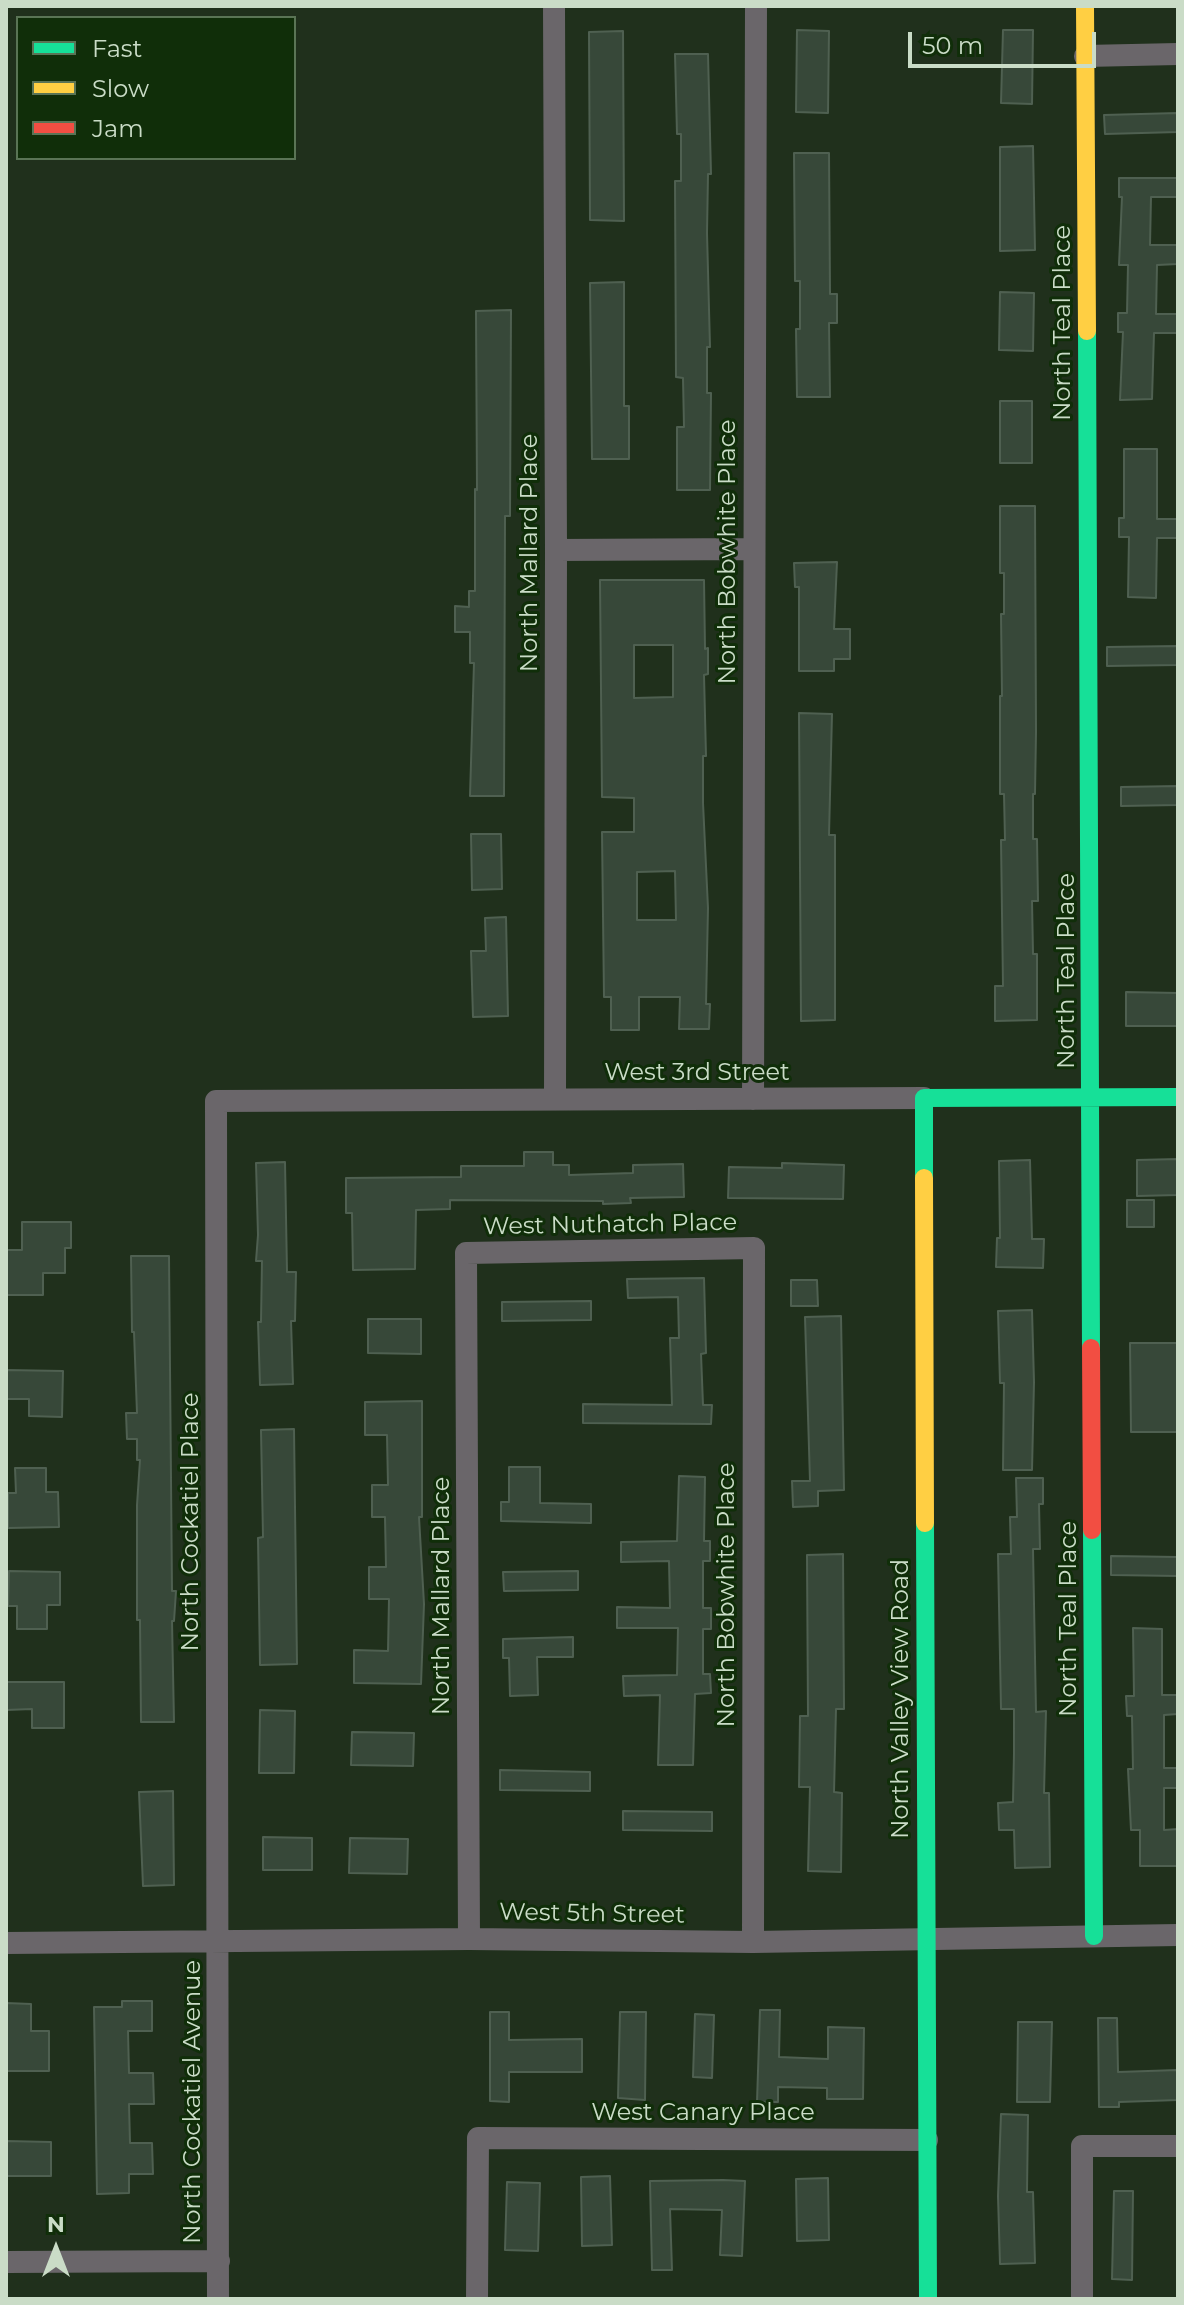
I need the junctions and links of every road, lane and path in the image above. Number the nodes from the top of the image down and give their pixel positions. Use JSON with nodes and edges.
{"nodes":[{"id":1,"x":554,"y":6,"type":"edge"},
{"id":2,"x":756,"y":6,"type":"edge"},
{"id":3,"x":1085,"y":6,"type":"edge"},
{"id":4,"x":1178,"y":54,"type":"edge"},
{"id":5,"x":1085,"y":56,"type":"junction"},
{"id":6,"x":754,"y":549,"type":"junction"},
{"id":7,"x":556,"y":550,"type":"junction"},
{"id":8,"x":1091,"y":1097,"type":"junction"},
{"id":9,"x":1178,"y":1097,"type":"edge"},
{"id":10,"x":924,"y":1098,"type":"junction"},
{"id":11,"x":555,"y":1099,"type":"junction"},
{"id":12,"x":753,"y":1099,"type":"junction"},
{"id":13,"x":216,"y":1101,"type":"joint"},
{"id":14,"x":754,"y":1248,"type":"joint"},
{"id":15,"x":466,"y":1253,"type":"joint"},
{"id":16,"x":1178,"y":1935,"type":"edge"},
{"id":17,"x":1094,"y":1936,"type":"junction"},
{"id":18,"x":469,"y":1939,"type":"junction"},
{"id":19,"x":925,"y":1940,"type":"junction"},
{"id":20,"x":218,"y":1942,"type":"junction"},
{"id":21,"x":753,"y":1942,"type":"junction"},
{"id":22,"x":6,"y":1943,"type":"edge"},
{"id":23,"x":927,"y":2140,"type":"junction"},
{"id":24,"x":1178,"y":2146,"type":"edge"},
{"id":25,"x":219,"y":2261,"type":"junction"},
{"id":26,"x":6,"y":2262,"type":"edge"},
{"id":27,"x":218,"y":2299,"type":"edge"},
{"id":28,"x":477,"y":2299,"type":"edge"},
{"id":29,"x":928,"y":2299,"type":"edge"},
{"id":30,"x":1082,"y":2299,"type":"edge"}],
"edges":[{"from":1,"to":7,"type":"street","name":"North Mallard Place"},
{"from":2,"to":6,"type":"street","name":"North Bobwhite Place"},
{"from":3,"to":5,"type":"street","name":"North Teal Place"},
{"from":4,"to":5,"type":"street"},
{"from":5,"to":8,"type":"street","name":"North Teal Place"},
{"from":6,"to":7,"type":"street"},
{"from":6,"to":12,"type":"street","name":"North Bobwhite Place"},
{"from":7,"to":11,"type":"street","name":"North Mallard Place"},
{"from":8,"to":9,"type":"street","name":"West 3rd Street"},
{"from":8,"to":10,"type":"street","name":"West 3rd Street"},
{"from":8,"to":17,"type":"street","name":"North Teal Place"},
{"from":10,"to":12,"type":"street","name":"West 3rd Street"},
{"from":10,"to":19,"type":"street","name":"North Valley View Road"},
{"from":11,"to":12,"type":"street","name":"West 3rd Street"},
{"from":11,"to":13,"type":"street","name":"West 3rd Street"},
{"from":13,"to":20,"type":"street","name":"North Cockatiel Place"},
{"from":14,"to":15,"type":"street","name":"West Nuthatch Place"},
{"from":14,"to":21,"type":"street","name":"North Bobwhite Place"},
{"from":15,"to":18,"type":"street","name":"North Mallard Place"},
{"from":16,"to":17,"type":"street","name":"West 5th Street"},
{"from":17,"to":19,"type":"street","name":"West 5th Street"},
{"from":18,"to":20,"type":"street","name":"West 5th Street"},
{"from":18,"to":21,"type":"street","name":"West 5th Street"},
{"from":19,"to":21,"type":"street","name":"West 5th Street"},
{"from":19,"to":23,"type":"street","name":"North Valley View Road"},
{"from":20,"to":22,"type":"street","name":"West 5th Street"},
{"from":20,"to":25,"type":"street","name":"North Cockatiel Avenue"},
{"from":23,"to":28,"type":"street","name":"West Canary Place"},
{"from":23,"to":29,"type":"street","name":"North Valley View Road"},
{"from":24,"to":30,"type":"street"},
{"from":25,"to":26,"type":"street"},
{"from":25,"to":27,"type":"street","name":"North Cockatiel Avenue"}]}
